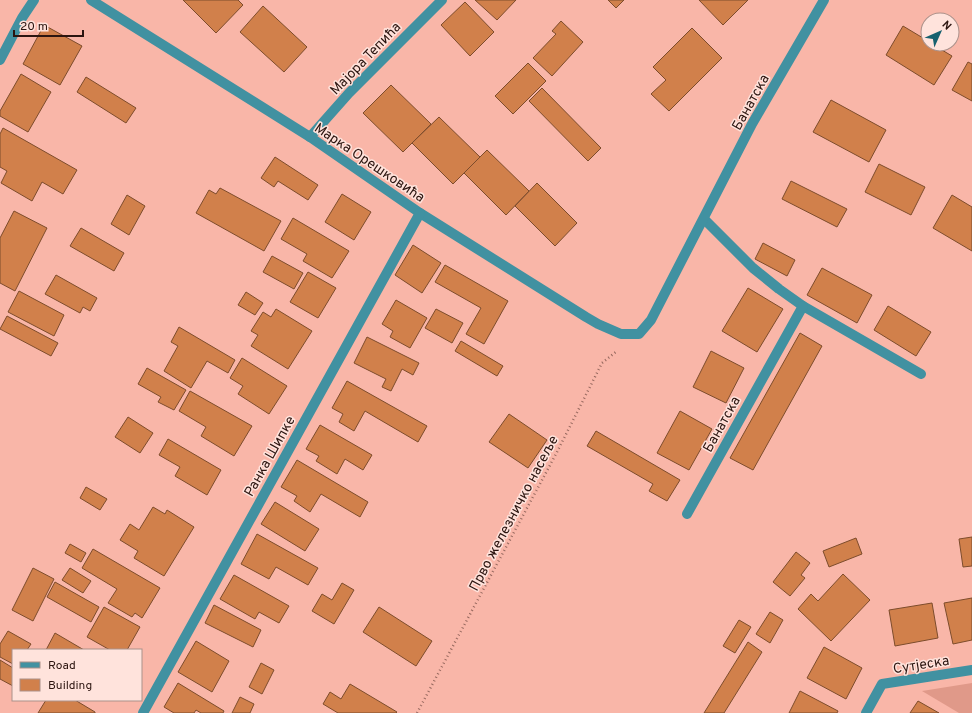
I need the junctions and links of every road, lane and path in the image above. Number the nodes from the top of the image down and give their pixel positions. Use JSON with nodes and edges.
{"nodes":[{"id":1,"x":34,"y":0,"type":"edge"},
{"id":2,"x":91,"y":0,"type":"edge"},
{"id":3,"x":442,"y":0,"type":"edge"},
{"id":4,"x":824,"y":0,"type":"edge"},
{"id":5,"x":0,"y":60,"type":"edge"},
{"id":6,"x":310,"y":137,"type":"junction"},
{"id":7,"x":420,"y":213,"type":"junction"},
{"id":8,"x":704,"y":219,"type":"junction"},
{"id":9,"x":803,"y":306,"type":"junction"},
{"id":10,"x":638,"y":334,"type":"junction"},
{"id":11,"x":921,"y":374,"type":"dead end"},
{"id":12,"x":687,"y":514,"type":"dead end"},
{"id":13,"x":972,"y":670,"type":"edge"},
{"id":14,"x":143,"y":713,"type":"edge"},
{"id":15,"x":417,"y":713,"type":"edge"},
{"id":16,"x":866,"y":713,"type":"edge"}],
"edges":[{"from":1,"to":5,"type":"street"},
{"from":2,"to":6,"type":"street","name":"Марка Орешковића"},
{"from":3,"to":6,"type":"street","name":"Мајора Тепића"},
{"from":4,"to":8,"type":"street","name":"Банатска"},
{"from":6,"to":7,"type":"street","name":"Марка Орешковића"},
{"from":7,"to":10,"type":"street","name":"Марка Орешковића"},
{"from":7,"to":14,"type":"street","name":"Ранка Шипке"},
{"from":8,"to":9,"type":"street"},
{"from":8,"to":10,"type":"street","name":"Банатска"},
{"from":9,"to":11,"type":"street"},
{"from":9,"to":12,"type":"street","name":"Банатска"},
{"from":10,"to":15,"type":"path","name":"Прво железничко насеље"},
{"from":13,"to":16,"type":"street","name":"Сутјеска"}]}
